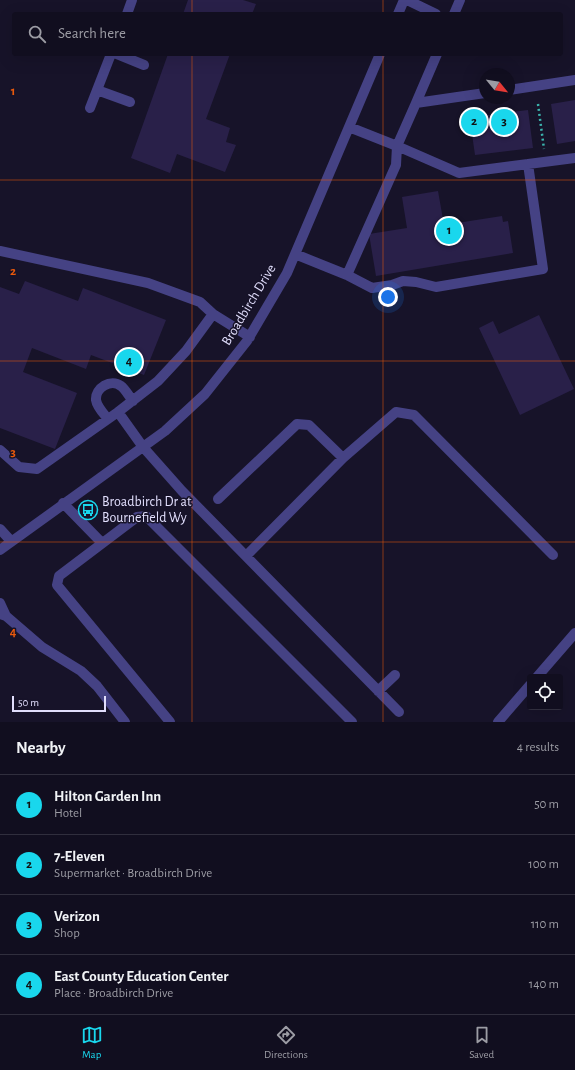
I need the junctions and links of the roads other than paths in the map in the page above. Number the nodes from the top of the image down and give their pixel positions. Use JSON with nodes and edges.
{"nodes":[{"id":1,"x":132,"y":0,"type":"edge"},
{"id":2,"x":404,"y":0,"type":"edge"},
{"id":3,"x":407,"y":0,"type":"edge"},
{"id":4,"x":460,"y":0,"type":"edge"},
{"id":5,"x":128,"y":12,"type":"edge"},
{"id":6,"x":399,"y":12,"type":"edge"},
{"id":7,"x":432,"y":12,"type":"edge"},
{"id":8,"x":455,"y":12,"type":"edge"},
{"id":9,"x":110,"y":56,"type":"edge"},
{"id":10,"x":122,"y":56,"type":"edge"},
{"id":11,"x":379,"y":56,"type":"edge"},
{"id":12,"x":436,"y":56,"type":"edge"},
{"id":13,"x":144,"y":65,"type":"dead end"},
{"id":14,"x":575,"y":80,"type":"edge"},
{"id":15,"x":515,"y":89,"type":"edge"},
{"id":16,"x":97,"y":90,"type":"junction"},
{"id":17,"x":479,"y":94,"type":"edge"},
{"id":18,"x":130,"y":102,"type":"dead end"},
{"id":19,"x":416,"y":103,"type":"junction"},
{"id":20,"x":90,"y":108,"type":"dead end"},
{"id":21,"x":349,"y":127,"type":"junction"},
{"id":22,"x":397,"y":146,"type":"junction"},
{"id":23,"x":575,"y":158,"type":"edge"},
{"id":24,"x":528,"y":164,"type":"junction"},
{"id":25,"x":0,"y":251,"type":"edge"},
{"id":26,"x":295,"y":254,"type":"junction"},
{"id":27,"x":347,"y":275,"type":"junction"},
{"id":28,"x":213,"y":314,"type":"junction"},
{"id":29,"x":250,"y":337,"type":"junction"},
{"id":30,"x":132,"y":401,"type":"junction"},
{"id":31,"x":118,"y":412,"type":"junction"},
{"id":32,"x":108,"y":419,"type":"junction"},
{"id":33,"x":143,"y":447,"type":"junction"},
{"id":34,"x":0,"y":450,"type":"edge"},
{"id":35,"x":343,"y":458,"type":"junction"},
{"id":36,"x":218,"y":499,"type":"dead end"},
{"id":37,"x":64,"y":504,"type":"junction"},
{"id":38,"x":0,"y":529,"type":"edge"},
{"id":39,"x":11,"y":541,"type":"junction"},
{"id":40,"x":102,"y":543,"type":"junction"},
{"id":41,"x":0,"y":550,"type":"edge"},
{"id":42,"x":553,"y":555,"type":"dead end"},
{"id":43,"x":246,"y":556,"type":"junction"},
{"id":44,"x":0,"y":603,"type":"edge"},
{"id":45,"x":3,"y":615,"type":"edge"},
{"id":46,"x":575,"y":633,"type":"edge"},
{"id":47,"x":540,"y":674,"type":"edge"},
{"id":48,"x":395,"y":675,"type":"dead end"},
{"id":49,"x":527,"y":688,"type":"edge"},
{"id":50,"x":378,"y":691,"type":"junction"},
{"id":51,"x":399,"y":712,"type":"dead end"},
{"id":52,"x":125,"y":722,"type":"edge"},
{"id":53,"x":170,"y":722,"type":"edge"},
{"id":54,"x":352,"y":722,"type":"edge"},
{"id":55,"x":498,"y":722,"type":"edge"}],
"edges":[{"from":1,"to":5,"type":"street"},
{"from":2,"to":6,"type":"street"},
{"from":3,"to":7,"type":"street"},
{"from":4,"to":8,"type":"street"},
{"from":9,"to":16,"type":"street"},
{"from":10,"to":13,"type":"street"},
{"from":11,"to":21,"type":"street","name":"Broadbirch Drive"},
{"from":12,"to":19,"type":"street"},
{"from":14,"to":15,"type":"street"},
{"from":16,"to":18,"type":"street"},
{"from":16,"to":20,"type":"street"},
{"from":17,"to":19,"type":"street"},
{"from":19,"to":22,"type":"street"},
{"from":21,"to":22,"type":"street"},
{"from":21,"to":26,"type":"street","name":"Broadbirch Drive"},
{"from":22,"to":24,"type":"street"},
{"from":22,"to":27,"type":"street"},
{"from":23,"to":24,"type":"street"},
{"from":24,"to":27,"type":"street"},
{"from":25,"to":28,"type":"street"},
{"from":26,"to":27,"type":"street"},
{"from":26,"to":29,"type":"street","name":"Broadbirch Drive"},
{"from":28,"to":29,"type":"street"},
{"from":28,"to":30,"type":"street"},
{"from":29,"to":33,"type":"street","name":"Broadbirch Drive"},
{"from":30,"to":31,"type":"street"},
{"from":30,"to":32,"type":"street"},
{"from":31,"to":32,"type":"street"},
{"from":31,"to":33,"type":"street"},
{"from":32,"to":34,"type":"street"},
{"from":33,"to":37,"type":"street","name":"Broadbirch Drive"},
{"from":33,"to":43,"type":"street"},
{"from":35,"to":36,"type":"street"},
{"from":35,"to":42,"type":"street"},
{"from":35,"to":43,"type":"street"},
{"from":37,"to":39,"type":"street","name":"Broadbirch Drive"},
{"from":37,"to":40,"type":"street"},
{"from":38,"to":39,"type":"street"},
{"from":39,"to":41,"type":"street","name":"Broadbirch Drive"},
{"from":40,"to":53,"type":"street"},
{"from":40,"to":54,"type":"street"},
{"from":43,"to":50,"type":"street"},
{"from":44,"to":45,"type":"street"},
{"from":45,"to":52,"type":"street"},
{"from":46,"to":47,"type":"street"},
{"from":48,"to":50,"type":"street"},
{"from":49,"to":55,"type":"street"},
{"from":50,"to":51,"type":"street"}]}
